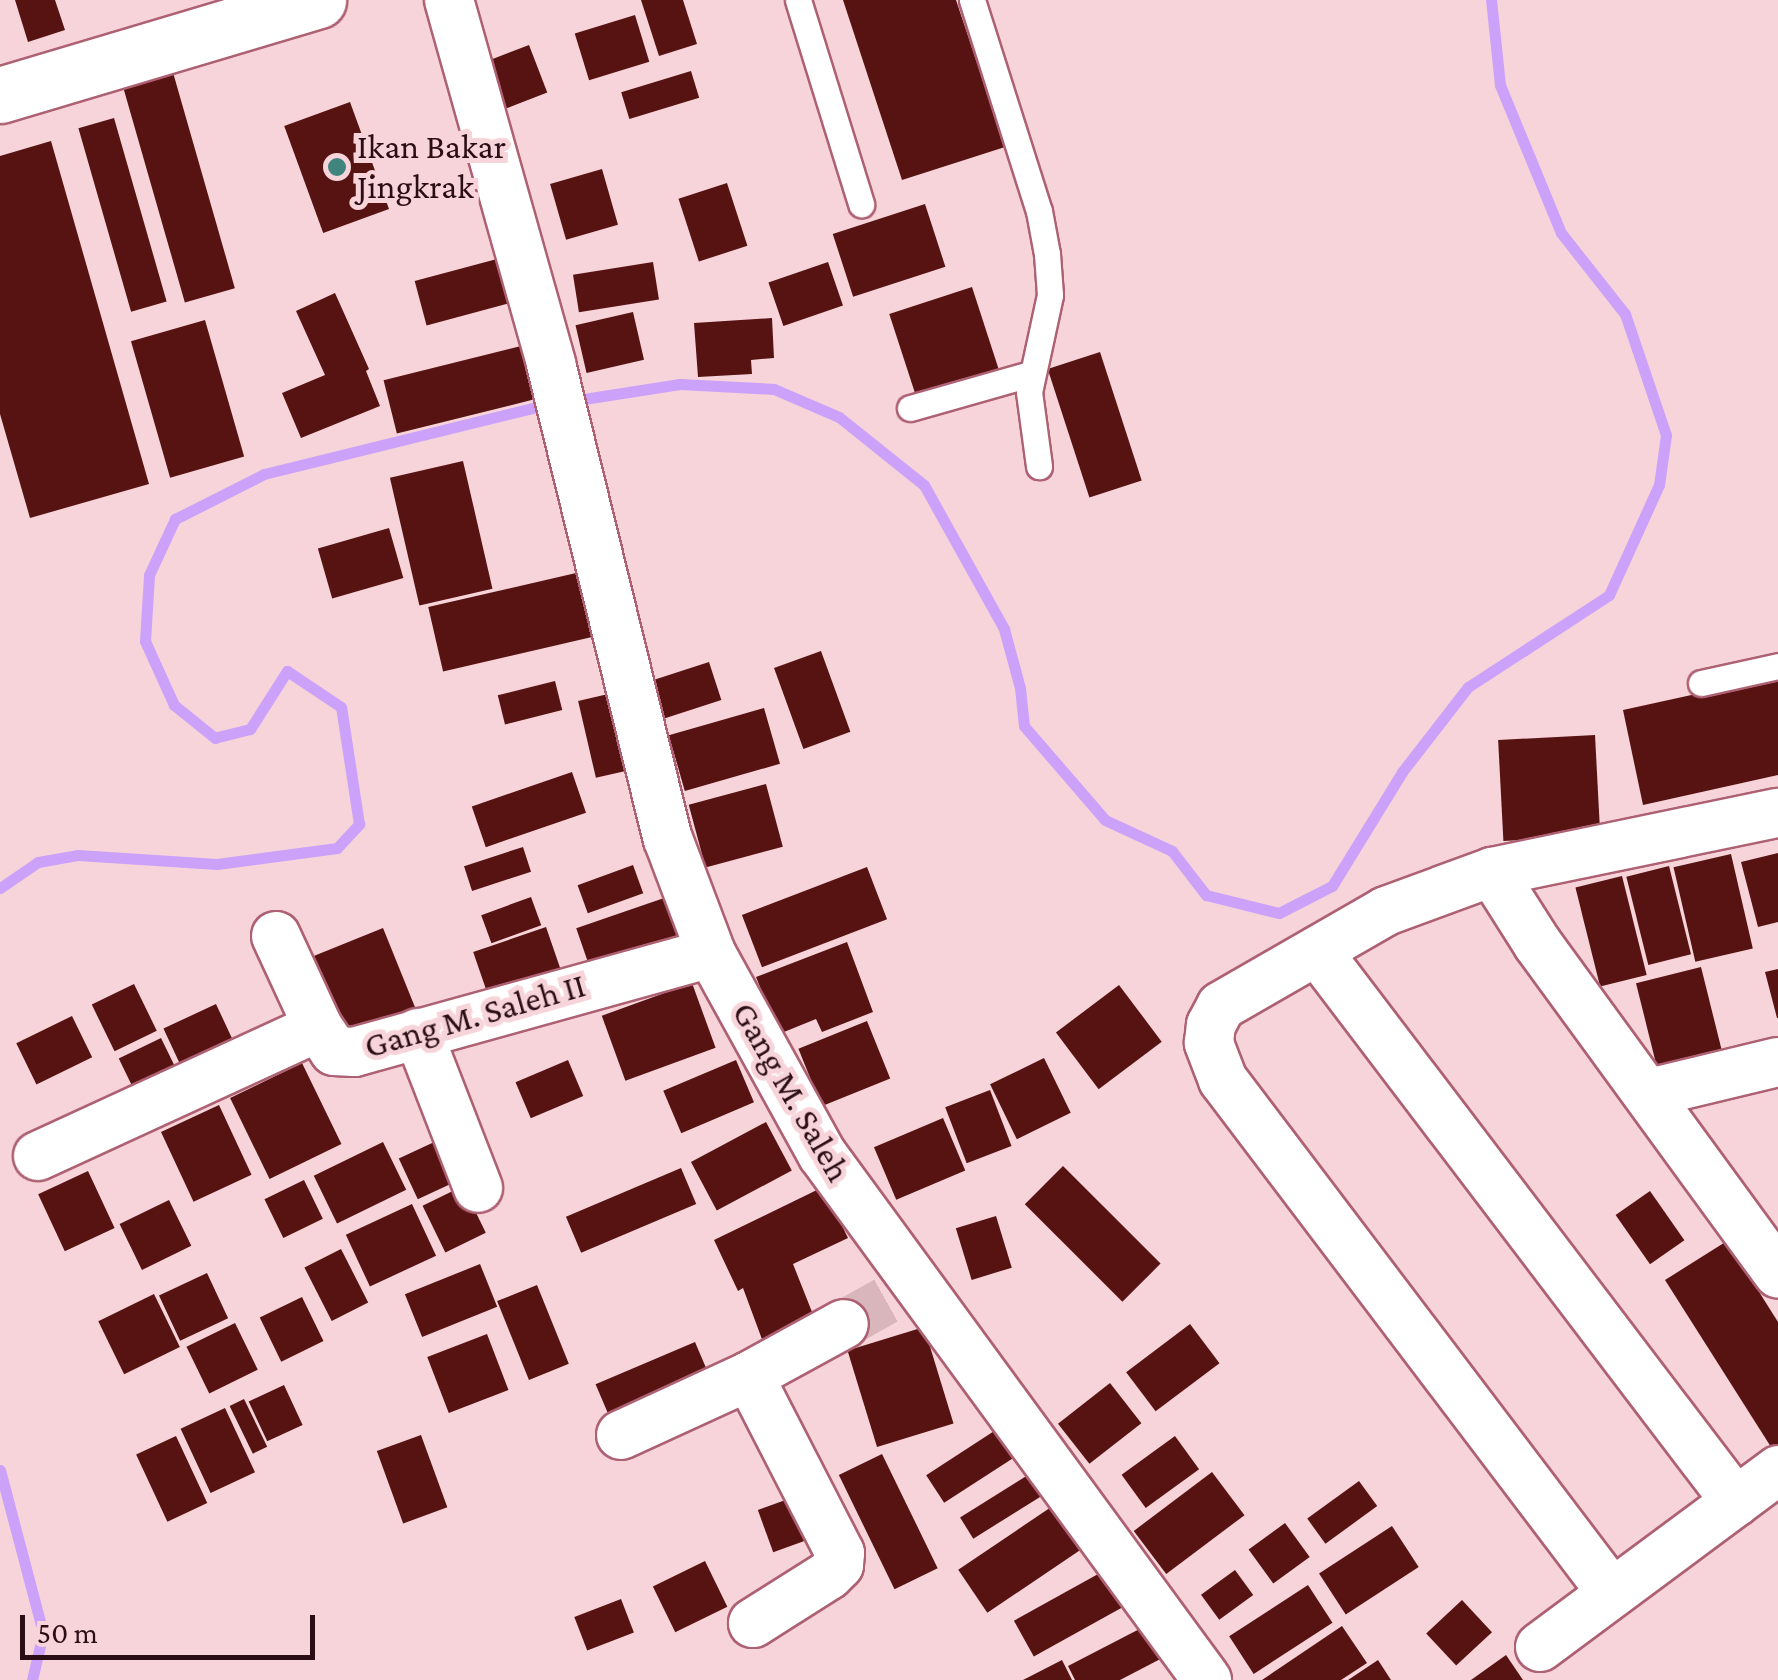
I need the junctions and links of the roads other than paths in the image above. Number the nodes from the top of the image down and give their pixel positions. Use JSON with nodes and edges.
{"nodes":[{"id":1,"x":318,"y":0,"type":"edge"},
{"id":2,"x":449,"y":0,"type":"edge"},
{"id":3,"x":798,"y":0,"type":"edge"},
{"id":4,"x":972,"y":0,"type":"edge"},
{"id":5,"x":0,"y":95,"type":"edge"},
{"id":6,"x":861,"y":204,"type":"dead end"},
{"id":7,"x":1030,"y":374,"type":"junction"},
{"id":8,"x":910,"y":408,"type":"dead end"},
{"id":9,"x":1039,"y":466,"type":"dead end"},
{"id":10,"x":1778,"y":666,"type":"edge"},
{"id":11,"x":1701,"y":683,"type":"dead end"},
{"id":12,"x":1778,"y":812,"type":"edge"},
{"id":13,"x":1492,"y":872,"type":"junction"},
{"id":14,"x":276,"y":936,"type":"dead end"},
{"id":15,"x":1317,"y":950,"type":"junction"},
{"id":16,"x":711,"y":954,"type":"junction"},
{"id":17,"x":318,"y":1026,"type":"junction"},
{"id":18,"x":418,"y":1032,"type":"junction"},
{"id":19,"x":1778,"y":1062,"type":"edge"},
{"id":20,"x":1649,"y":1092,"type":"junction"},
{"id":21,"x":38,"y":1156,"type":"dead end"},
{"id":22,"x":478,"y":1188,"type":"dead end"},
{"id":23,"x":1772,"y":1254,"type":"edge"},
{"id":24,"x":844,"y":1324,"type":"tunnel mouth"},
{"id":25,"x":748,"y":1376,"type":"junction"},
{"id":26,"x":621,"y":1435,"type":"dead end"},
{"id":27,"x":1778,"y":1470,"type":"edge"},
{"id":28,"x":1736,"y":1502,"type":"junction"},
{"id":29,"x":1612,"y":1594,"type":"junction"},
{"id":30,"x":753,"y":1623,"type":"dead end"},
{"id":31,"x":1540,"y":1648,"type":"dead end"},
{"id":32,"x":1207,"y":1680,"type":"edge"}],
"edges":[{"from":1,"to":5,"type":"street"},
{"from":2,"to":16,"type":"street","name":"Gang M. Saleh"},
{"from":3,"to":6,"type":"lane"},
{"from":4,"to":7,"type":"lane"},
{"from":7,"to":8,"type":"lane"},
{"from":7,"to":9,"type":"lane"},
{"from":10,"to":11,"type":"lane"},
{"from":12,"to":13,"type":"street"},
{"from":13,"to":15,"type":"street"},
{"from":13,"to":20,"type":"street"},
{"from":14,"to":17,"type":"street"},
{"from":15,"to":28,"type":"street"},
{"from":15,"to":29,"type":"street"},
{"from":16,"to":18,"type":"street","name":"Gang M. Saleh II"},
{"from":16,"to":32,"type":"street","name":"Gang M. Saleh"},
{"from":17,"to":18,"type":"street","name":"Gang M. Saleh II"},
{"from":17,"to":21,"type":"street","name":"Gang M. Saleh II"},
{"from":18,"to":22,"type":"street"},
{"from":19,"to":20,"type":"street"},
{"from":20,"to":23,"type":"street"},
{"from":24,"to":25,"type":"street"},
{"from":25,"to":26,"type":"street"},
{"from":25,"to":30,"type":"street"},
{"from":27,"to":28,"type":"street"},
{"from":28,"to":29,"type":"street"},
{"from":29,"to":31,"type":"street"}]}
